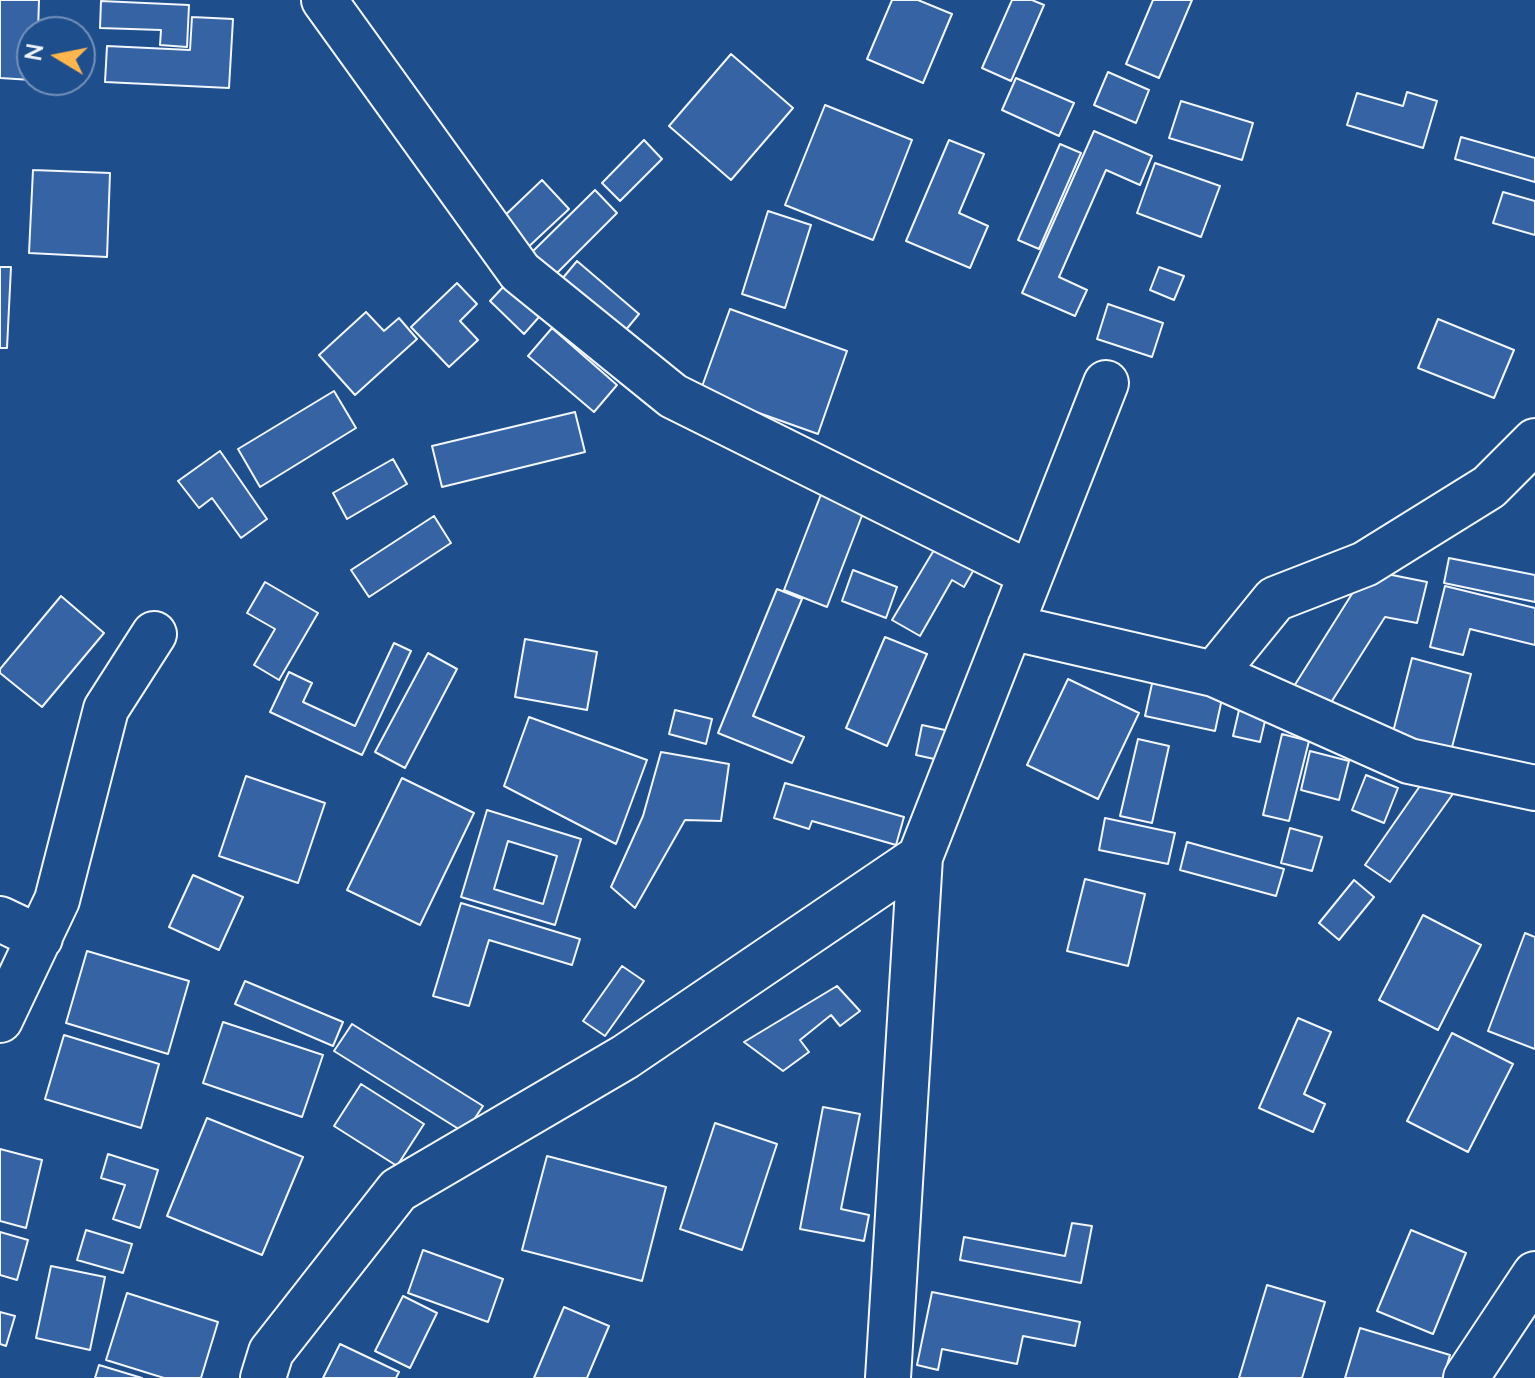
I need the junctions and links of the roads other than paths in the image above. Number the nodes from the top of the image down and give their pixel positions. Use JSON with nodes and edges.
{"nodes":[{"id":1,"x":324,"y":0,"type":"edge"},
{"id":2,"x":1106,"y":383,"type":"dead end"},
{"id":3,"x":1535,"y":441,"type":"edge"},
{"id":4,"x":1031,"y":574,"type":"junction"},
{"id":5,"x":1010,"y":627,"type":"junction"},
{"id":6,"x":154,"y":634,"type":"dead end"},
{"id":7,"x":1214,"y":674,"type":"junction"},
{"id":8,"x":1535,"y":788,"type":"edge"},
{"id":9,"x":920,"y":857,"type":"junction"},
{"id":10,"x":0,"y":919,"type":"edge"},
{"id":11,"x":40,"y":938,"type":"junction"},
{"id":12,"x":0,"y":1020,"type":"edge"},
{"id":13,"x":1535,"y":1274,"type":"edge"},
{"id":14,"x":263,"y":1378,"type":"edge"},
{"id":15,"x":888,"y":1378,"type":"edge"},
{"id":16,"x":1466,"y":1378,"type":"edge"}],
"edges":[{"from":1,"to":4,"type":"street"},
{"from":2,"to":4,"type":"street"},
{"from":3,"to":7,"type":"street"},
{"from":4,"to":5,"type":"street"},
{"from":5,"to":7,"type":"street"},
{"from":5,"to":9,"type":"street"},
{"from":6,"to":11,"type":"street"},
{"from":7,"to":8,"type":"street"},
{"from":9,"to":14,"type":"street"},
{"from":9,"to":15,"type":"street"},
{"from":10,"to":11,"type":"street"},
{"from":11,"to":12,"type":"street"},
{"from":13,"to":16,"type":"street"}]}
